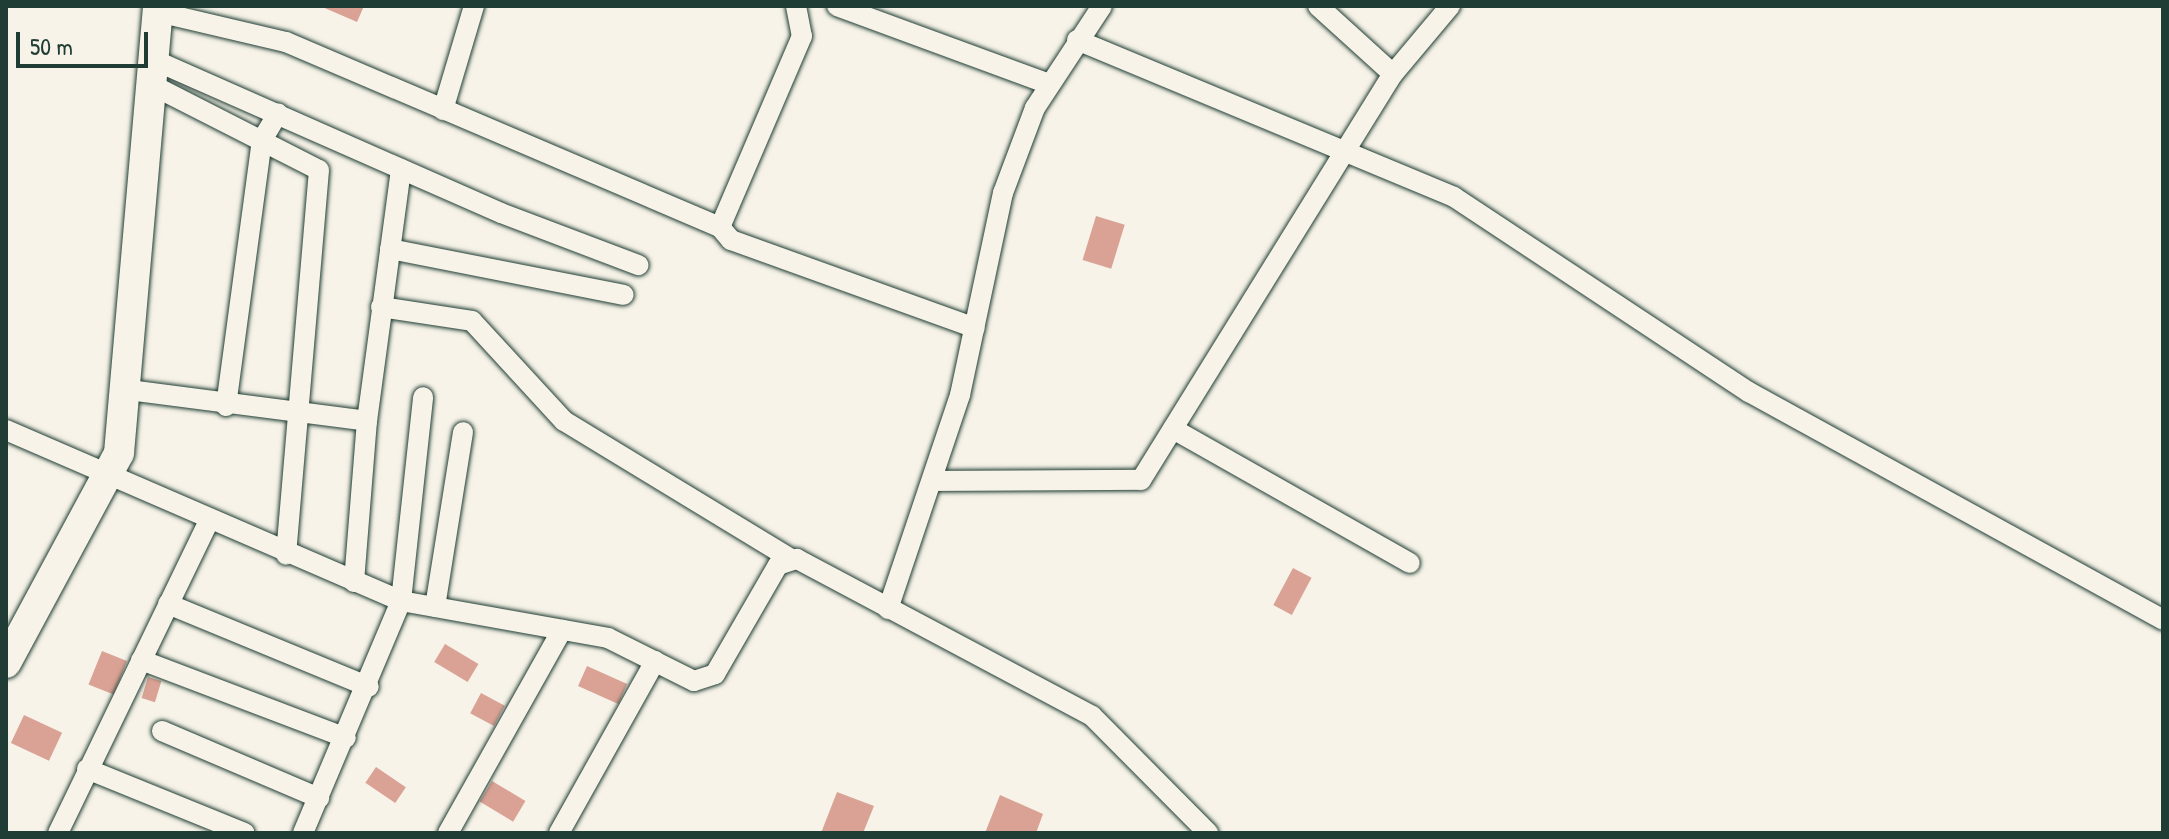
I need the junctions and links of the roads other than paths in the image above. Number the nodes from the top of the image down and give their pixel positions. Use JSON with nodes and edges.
{"nodes":[{"id":1,"x":474,"y":6,"type":"edge"},
{"id":2,"x":796,"y":6,"type":"edge"},
{"id":3,"x":837,"y":6,"type":"edge"},
{"id":4,"x":1102,"y":6,"type":"edge"},
{"id":5,"x":1318,"y":6,"type":"edge"},
{"id":6,"x":1450,"y":6,"type":"edge"},
{"id":7,"x":158,"y":9,"type":"edge"},
{"id":8,"x":1077,"y":40,"type":"junction"},
{"id":9,"x":153,"y":73,"type":"junction"},
{"id":10,"x":1393,"y":74,"type":"junction"},
{"id":11,"x":1049,"y":84,"type":"junction"},
{"id":12,"x":443,"y":110,"type":"junction"},
{"id":13,"x":278,"y":113,"type":"junction"},
{"id":14,"x":262,"y":140,"type":"junction"},
{"id":15,"x":1347,"y":151,"type":"junction"},
{"id":16,"x":401,"y":169,"type":"junction"},
{"id":17,"x":720,"y":227,"type":"junction"},
{"id":18,"x":390,"y":249,"type":"junction"},
{"id":19,"x":638,"y":265,"type":"dead end"},
{"id":20,"x":624,"y":295,"type":"dead end"},
{"id":21,"x":381,"y":307,"type":"junction"},
{"id":22,"x":975,"y":328,"type":"junction"},
{"id":23,"x":129,"y":390,"type":"junction"},
{"id":24,"x":423,"y":397,"type":"dead end"},
{"id":25,"x":226,"y":406,"type":"junction"},
{"id":26,"x":298,"y":414,"type":"junction"},
{"id":27,"x":367,"y":421,"type":"junction"},
{"id":28,"x":1173,"y":429,"type":"junction"},
{"id":29,"x":6,"y":430,"type":"edge"},
{"id":30,"x":463,"y":432,"type":"dead end"},
{"id":31,"x":109,"y":476,"type":"junction"},
{"id":32,"x":936,"y":481,"type":"junction"},
{"id":33,"x":208,"y":523,"type":"junction"},
{"id":34,"x":286,"y":555,"type":"junction"},
{"id":35,"x":789,"y":558,"type":"junction"},
{"id":36,"x":1410,"y":563,"type":"dead end"},
{"id":37,"x":354,"y":582,"type":"junction"},
{"id":38,"x":401,"y":601,"type":"junction"},
{"id":39,"x":168,"y":604,"type":"junction"},
{"id":40,"x":435,"y":607,"type":"junction"},
{"id":41,"x":888,"y":609,"type":"junction"},
{"id":42,"x":2163,"y":620,"type":"edge"},
{"id":43,"x":562,"y":630,"type":"junction"},
{"id":44,"x":141,"y":660,"type":"junction"},
{"id":45,"x":655,"y":661,"type":"junction"},
{"id":46,"x":6,"y":663,"type":"edge"},
{"id":47,"x":369,"y":687,"type":"junction"},
{"id":48,"x":162,"y":731,"type":"dead end"},
{"id":49,"x":346,"y":738,"type":"junction"},
{"id":50,"x":87,"y":769,"type":"junction"},
{"id":51,"x":319,"y":798,"type":"junction"},
{"id":52,"x":63,"y":832,"type":"edge"},
{"id":53,"x":245,"y":833,"type":"edge"},
{"id":54,"x":303,"y":833,"type":"edge"},
{"id":55,"x":448,"y":833,"type":"edge"},
{"id":56,"x":559,"y":833,"type":"edge"},
{"id":57,"x":1208,"y":833,"type":"edge"}],
"edges":[{"from":1,"to":12,"type":"street"},
{"from":2,"to":17,"type":"street"},
{"from":3,"to":11,"type":"street"},
{"from":4,"to":8,"type":"street"},
{"from":5,"to":10,"type":"street"},
{"from":6,"to":10,"type":"street"},
{"from":7,"to":9,"type":"street"},
{"from":7,"to":12,"type":"street"},
{"from":8,"to":11,"type":"street"},
{"from":8,"to":15,"type":"street"},
{"from":9,"to":13,"type":"street"},
{"from":9,"to":14,"type":"street"},
{"from":9,"to":23,"type":"street"},
{"from":10,"to":15,"type":"street"},
{"from":11,"to":22,"type":"street"},
{"from":12,"to":17,"type":"street"},
{"from":13,"to":14,"type":"street"},
{"from":13,"to":16,"type":"street"},
{"from":14,"to":25,"type":"street"},
{"from":14,"to":26,"type":"street"},
{"from":15,"to":28,"type":"street"},
{"from":15,"to":42,"type":"street"},
{"from":16,"to":18,"type":"street"},
{"from":16,"to":19,"type":"street"},
{"from":17,"to":22,"type":"street"},
{"from":18,"to":20,"type":"street"},
{"from":18,"to":21,"type":"street"},
{"from":21,"to":27,"type":"street"},
{"from":21,"to":35,"type":"street"},
{"from":22,"to":32,"type":"street"},
{"from":23,"to":25,"type":"street"},
{"from":23,"to":31,"type":"street"},
{"from":24,"to":38,"type":"street"},
{"from":25,"to":26,"type":"street"},
{"from":26,"to":27,"type":"street"},
{"from":26,"to":34,"type":"street"},
{"from":27,"to":37,"type":"street"},
{"from":28,"to":32,"type":"street"},
{"from":28,"to":36,"type":"street"},
{"from":29,"to":31,"type":"street"},
{"from":30,"to":40,"type":"street"},
{"from":31,"to":33,"type":"street"},
{"from":31,"to":46,"type":"street"},
{"from":32,"to":41,"type":"street"},
{"from":33,"to":34,"type":"street"},
{"from":33,"to":39,"type":"street"},
{"from":34,"to":37,"type":"street"},
{"from":35,"to":41,"type":"street"},
{"from":35,"to":45,"type":"street"},
{"from":37,"to":38,"type":"street"},
{"from":38,"to":40,"type":"street"},
{"from":38,"to":47,"type":"street"},
{"from":39,"to":44,"type":"street"},
{"from":39,"to":47,"type":"street"},
{"from":40,"to":43,"type":"street"},
{"from":41,"to":57,"type":"street"},
{"from":43,"to":45,"type":"street"},
{"from":43,"to":55,"type":"street"},
{"from":44,"to":49,"type":"street"},
{"from":44,"to":50,"type":"street"},
{"from":45,"to":56,"type":"street"},
{"from":47,"to":49,"type":"street"},
{"from":48,"to":51,"type":"street"},
{"from":49,"to":51,"type":"street"},
{"from":50,"to":52,"type":"street"},
{"from":50,"to":53,"type":"street"},
{"from":51,"to":54,"type":"street"}]}
